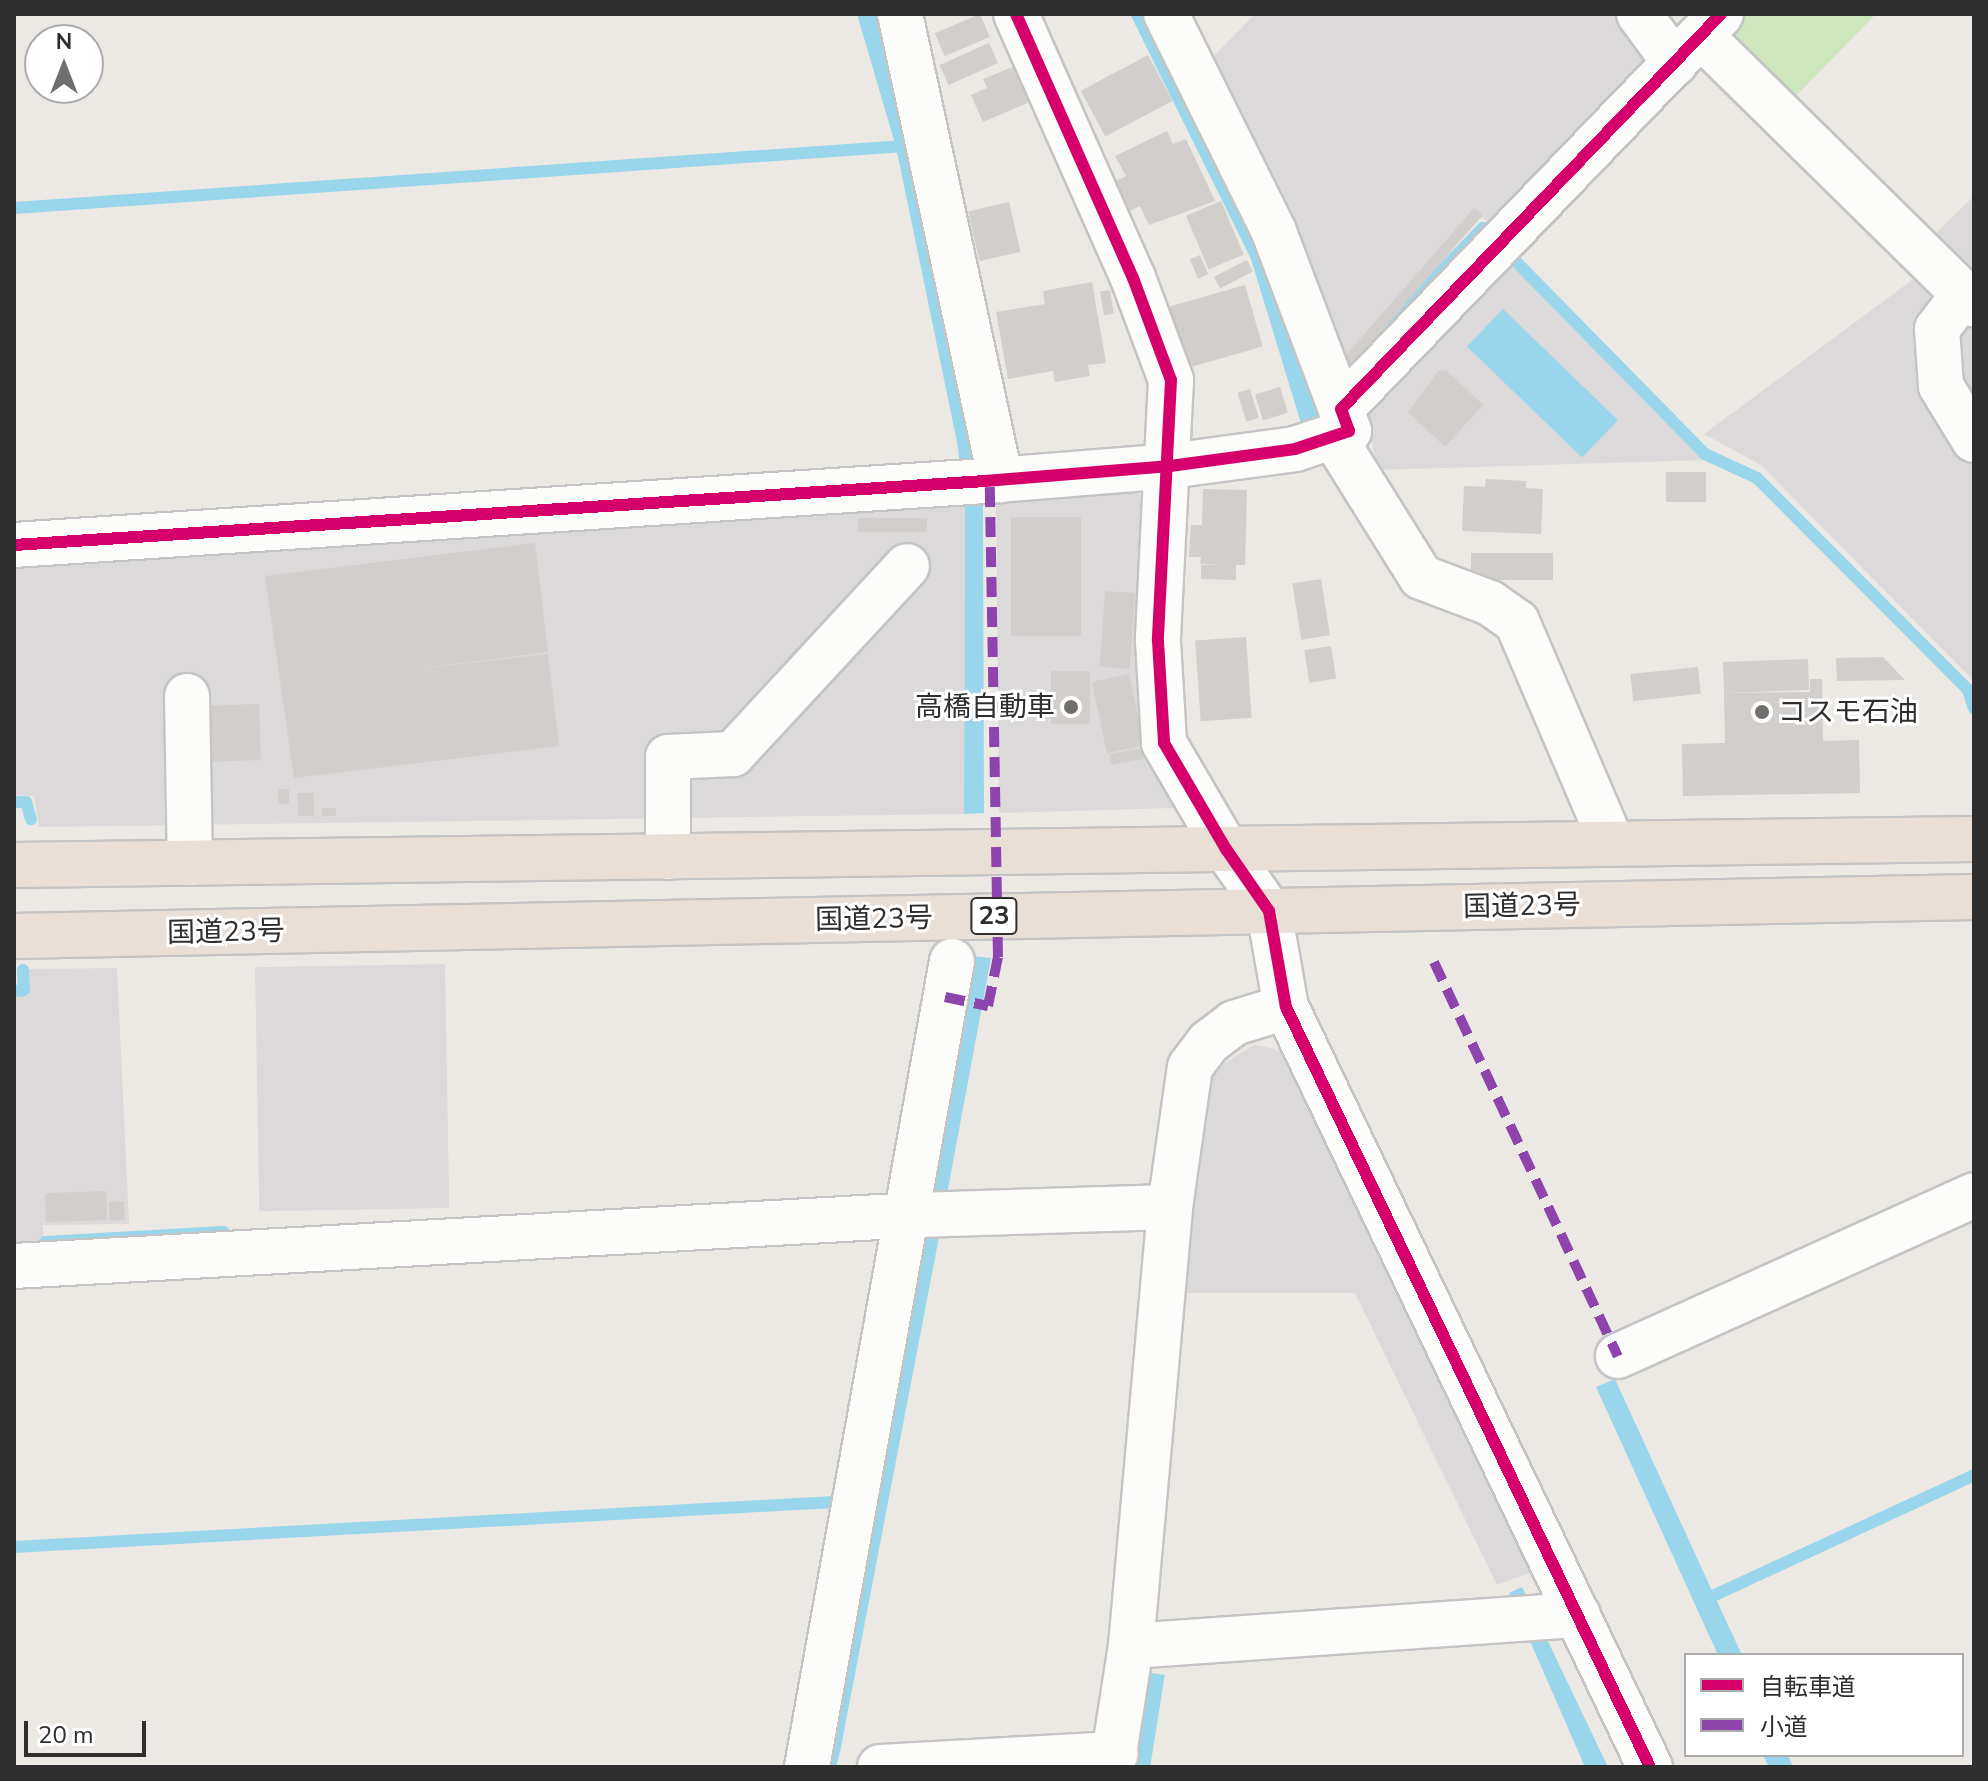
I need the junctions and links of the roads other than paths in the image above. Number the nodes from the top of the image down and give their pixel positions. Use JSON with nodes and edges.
{"nodes":[{"id":1,"x":900,"y":14,"type":"edge"},
{"id":2,"x":1016,"y":14,"type":"edge"},
{"id":3,"x":1166,"y":14,"type":"edge"},
{"id":4,"x":1639,"y":14,"type":"edge"},
{"id":5,"x":1699,"y":38,"type":"edge"},
{"id":6,"x":1969,"y":299,"type":"edge"},
{"id":7,"x":1337,"y":423,"type":"junction"},
{"id":8,"x":1974,"y":440,"type":"edge"},
{"id":9,"x":1170,"y":466,"type":"junction"},
{"id":10,"x":981,"y":481,"type":"junction"},
{"id":11,"x":14,"y":545,"type":"edge"},
{"id":12,"x":907,"y":566,"type":"dead end"},
{"id":13,"x":187,"y":696,"type":"dead end"},
{"id":14,"x":1974,"y":839,"type":"edge"},
{"id":15,"x":1612,"y":844,"type":"junction"},
{"id":16,"x":1226,"y":849,"type":"junction"},
{"id":17,"x":668,"y":857,"type":"junction"},
{"id":18,"x":190,"y":863,"type":"junction"},
{"id":19,"x":14,"y":865,"type":"edge"},
{"id":20,"x":1974,"y":897,"type":"edge"},
{"id":21,"x":1269,"y":911,"type":"junction"},
{"id":22,"x":14,"y":936,"type":"edge"},
{"id":23,"x":952,"y":961,"type":"dead end"},
{"id":24,"x":1286,"y":1007,"type":"junction"},
{"id":25,"x":1974,"y":1195,"type":"edge"},
{"id":26,"x":1170,"y":1207,"type":"junction"},
{"id":27,"x":923,"y":1215,"type":"junction"},
{"id":28,"x":14,"y":1266,"type":"edge"},
{"id":29,"x":1618,"y":1356,"type":"dead end"},
{"id":30,"x":1544,"y":1618,"type":"junction"},
{"id":31,"x":1131,"y":1646,"type":"junction"},
{"id":32,"x":1114,"y":1760,"type":"edge"},
{"id":33,"x":807,"y":1767,"type":"edge"},
{"id":34,"x":880,"y":1767,"type":"edge"},
{"id":35,"x":1650,"y":1767,"type":"edge"}],
"edges":[{"from":1,"to":10,"type":"street"},
{"from":2,"to":9,"type":"street"},
{"from":3,"to":7,"type":"street"},
{"from":4,"to":5,"type":"street"},
{"from":5,"to":6,"type":"street"},
{"from":5,"to":7,"type":"street"},
{"from":6,"to":8,"type":"street"},
{"from":7,"to":9,"type":"street"},
{"from":7,"to":15,"type":"street"},
{"from":9,"to":10,"type":"street"},
{"from":9,"to":16,"type":"street"},
{"from":10,"to":11,"type":"street"},
{"from":12,"to":17,"type":"street"},
{"from":13,"to":18,"type":"street"},
{"from":14,"to":15,"type":"highway","number":"23"},
{"from":15,"to":16,"type":"highway","number":"23"},
{"from":16,"to":17,"type":"highway","number":"23"},
{"from":16,"to":21,"type":"street"},
{"from":17,"to":18,"type":"highway","number":"23"},
{"from":18,"to":19,"type":"highway","number":"23"},
{"from":20,"to":21,"type":"highway","name":"国道23号","number":"23"},
{"from":21,"to":22,"type":"highway","name":"国道23号","number":"23"},
{"from":21,"to":24,"type":"street"},
{"from":23,"to":27,"type":"street"},
{"from":24,"to":26,"type":"street"},
{"from":24,"to":30,"type":"street"},
{"from":25,"to":29,"type":"street"},
{"from":26,"to":27,"type":"street"},
{"from":26,"to":31,"type":"street"},
{"from":27,"to":28,"type":"street"},
{"from":27,"to":33,"type":"street"},
{"from":30,"to":31,"type":"street"},
{"from":30,"to":35,"type":"street"},
{"from":31,"to":32,"type":"street"},
{"from":32,"to":34,"type":"street"}]}
